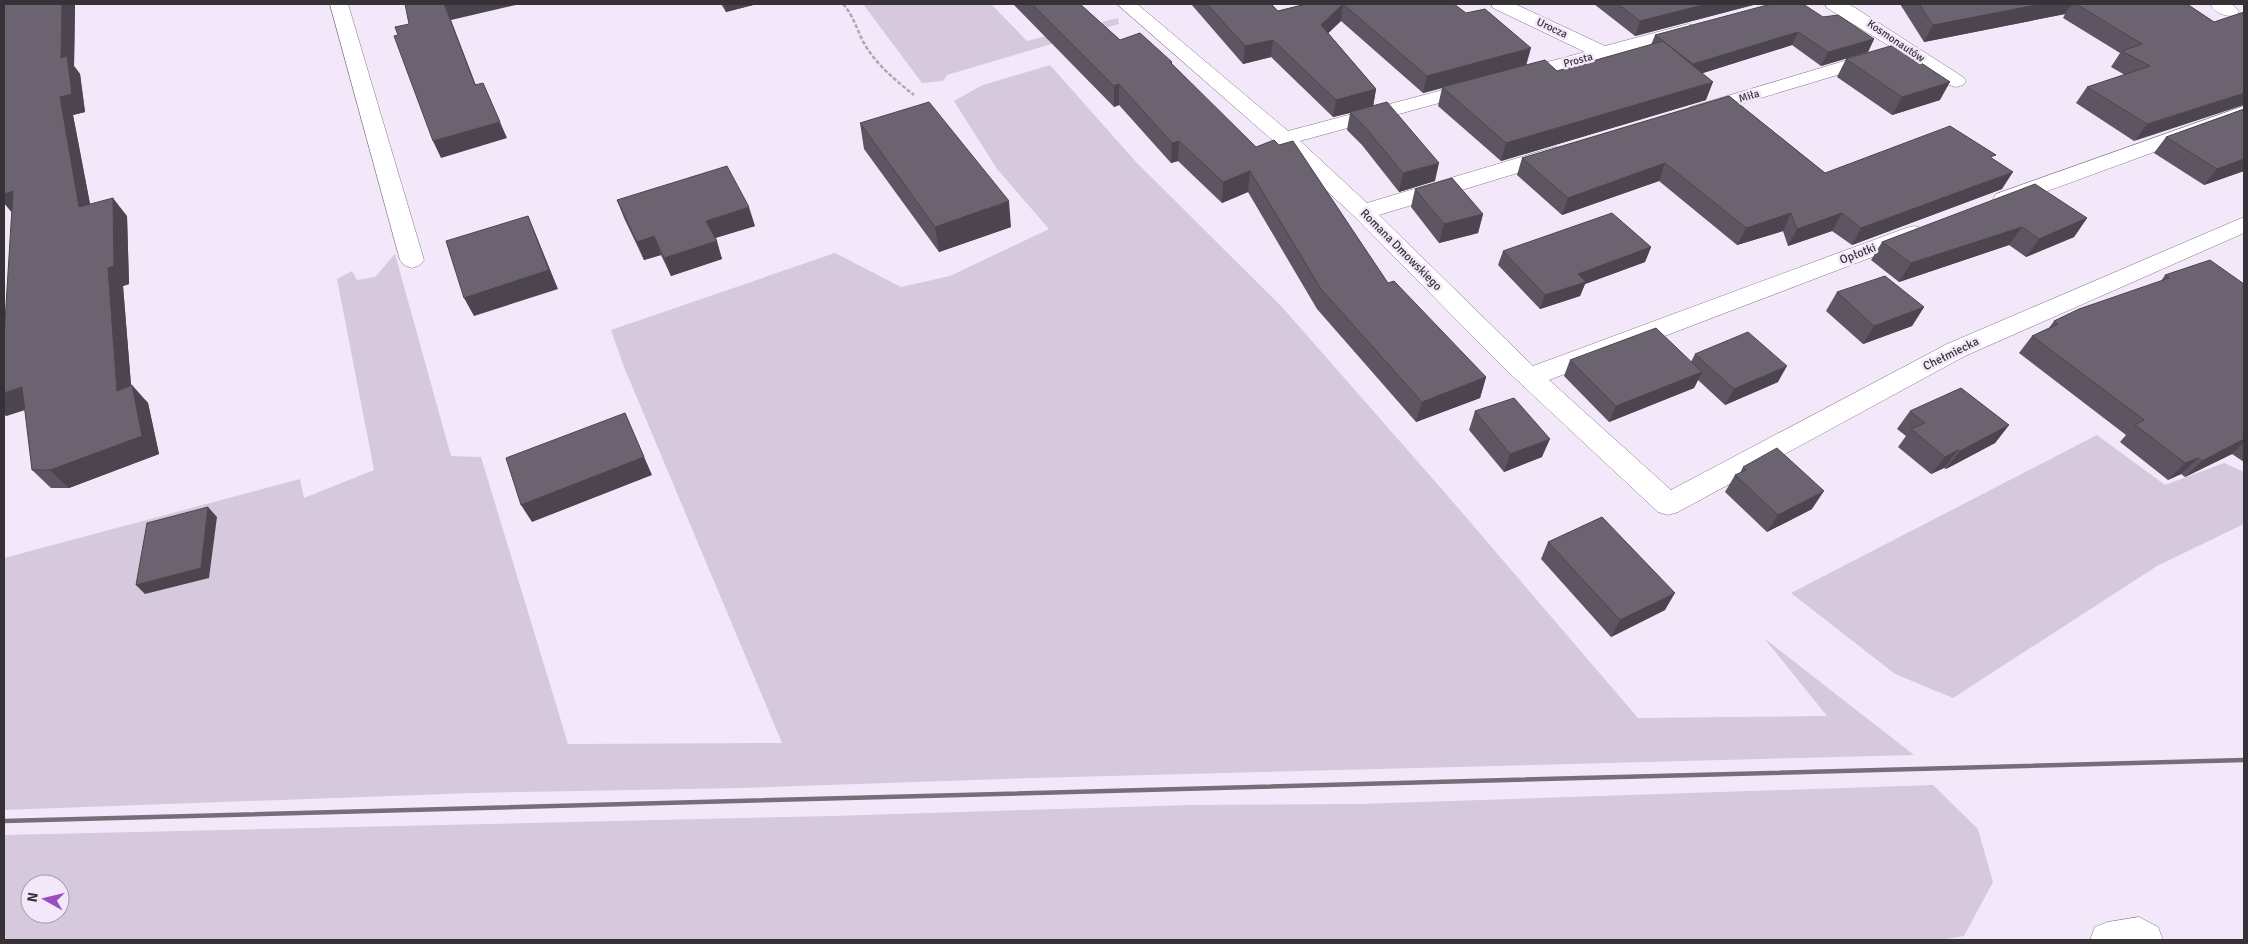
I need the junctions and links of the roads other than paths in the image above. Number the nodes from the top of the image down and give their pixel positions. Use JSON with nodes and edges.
{"nodes":[{"id":1,"x":339,"y":4,"type":"edge"},
{"id":2,"x":1126,"y":4,"type":"edge"},
{"id":3,"x":1500,"y":4,"type":"edge"},
{"id":4,"x":1834,"y":4,"type":"edge"},
{"id":5,"x":1861,"y":12,"type":"edge"},
{"id":6,"x":1708,"y":24,"type":"edge"},
{"id":7,"x":1904,"y":49,"type":"junction"},
{"id":8,"x":1603,"y":53,"type":"junction"},
{"id":9,"x":1956,"y":81,"type":"dead end"},
{"id":10,"x":2244,"y":112,"type":"edge"},
{"id":11,"x":1676,"y":117,"type":"edge"},
{"id":12,"x":1284,"y":139,"type":"junction"},
{"id":13,"x":1572,"y":149,"type":"edge"},
{"id":14,"x":1986,"y":206,"type":"edge"},
{"id":15,"x":1363,"y":212,"type":"junction"},
{"id":16,"x":2244,"y":224,"type":"edge"},
{"id":17,"x":1930,"y":227,"type":"edge"},
{"id":18,"x":412,"y":260,"type":"dead end"},
{"id":19,"x":1530,"y":377,"type":"junction"},
{"id":20,"x":1668,"y":504,"type":"joint"}],
"edges":[{"from":1,"to":18,"type":"street"},
{"from":2,"to":12,"type":"street","name":"Romana Dmowskiego"},
{"from":3,"to":8,"type":"street","name":"Urocza"},
{"from":4,"to":5,"type":"street","name":"Kosmonautów"},
{"from":5,"to":7,"type":"street","name":"Kosmonautów"},
{"from":6,"to":8,"type":"street","name":"Prosta"},
{"from":7,"to":9,"type":"street","name":"Kosmonautów"},
{"from":7,"to":11,"type":"street","name":"Miła"},
{"from":8,"to":12,"type":"street","name":"Prosta"},
{"from":10,"to":14,"type":"street"},
{"from":12,"to":15,"type":"street","name":"Romana Dmowskiego"},
{"from":13,"to":15,"type":"street"},
{"from":15,"to":19,"type":"street","name":"Romana Dmowskiego"},
{"from":16,"to":20,"type":"street","name":"Chełmiecka"},
{"from":17,"to":19,"type":"street","name":"Opłotki"},
{"from":19,"to":20,"type":"street","name":"Romana Dmowskiego"}]}
